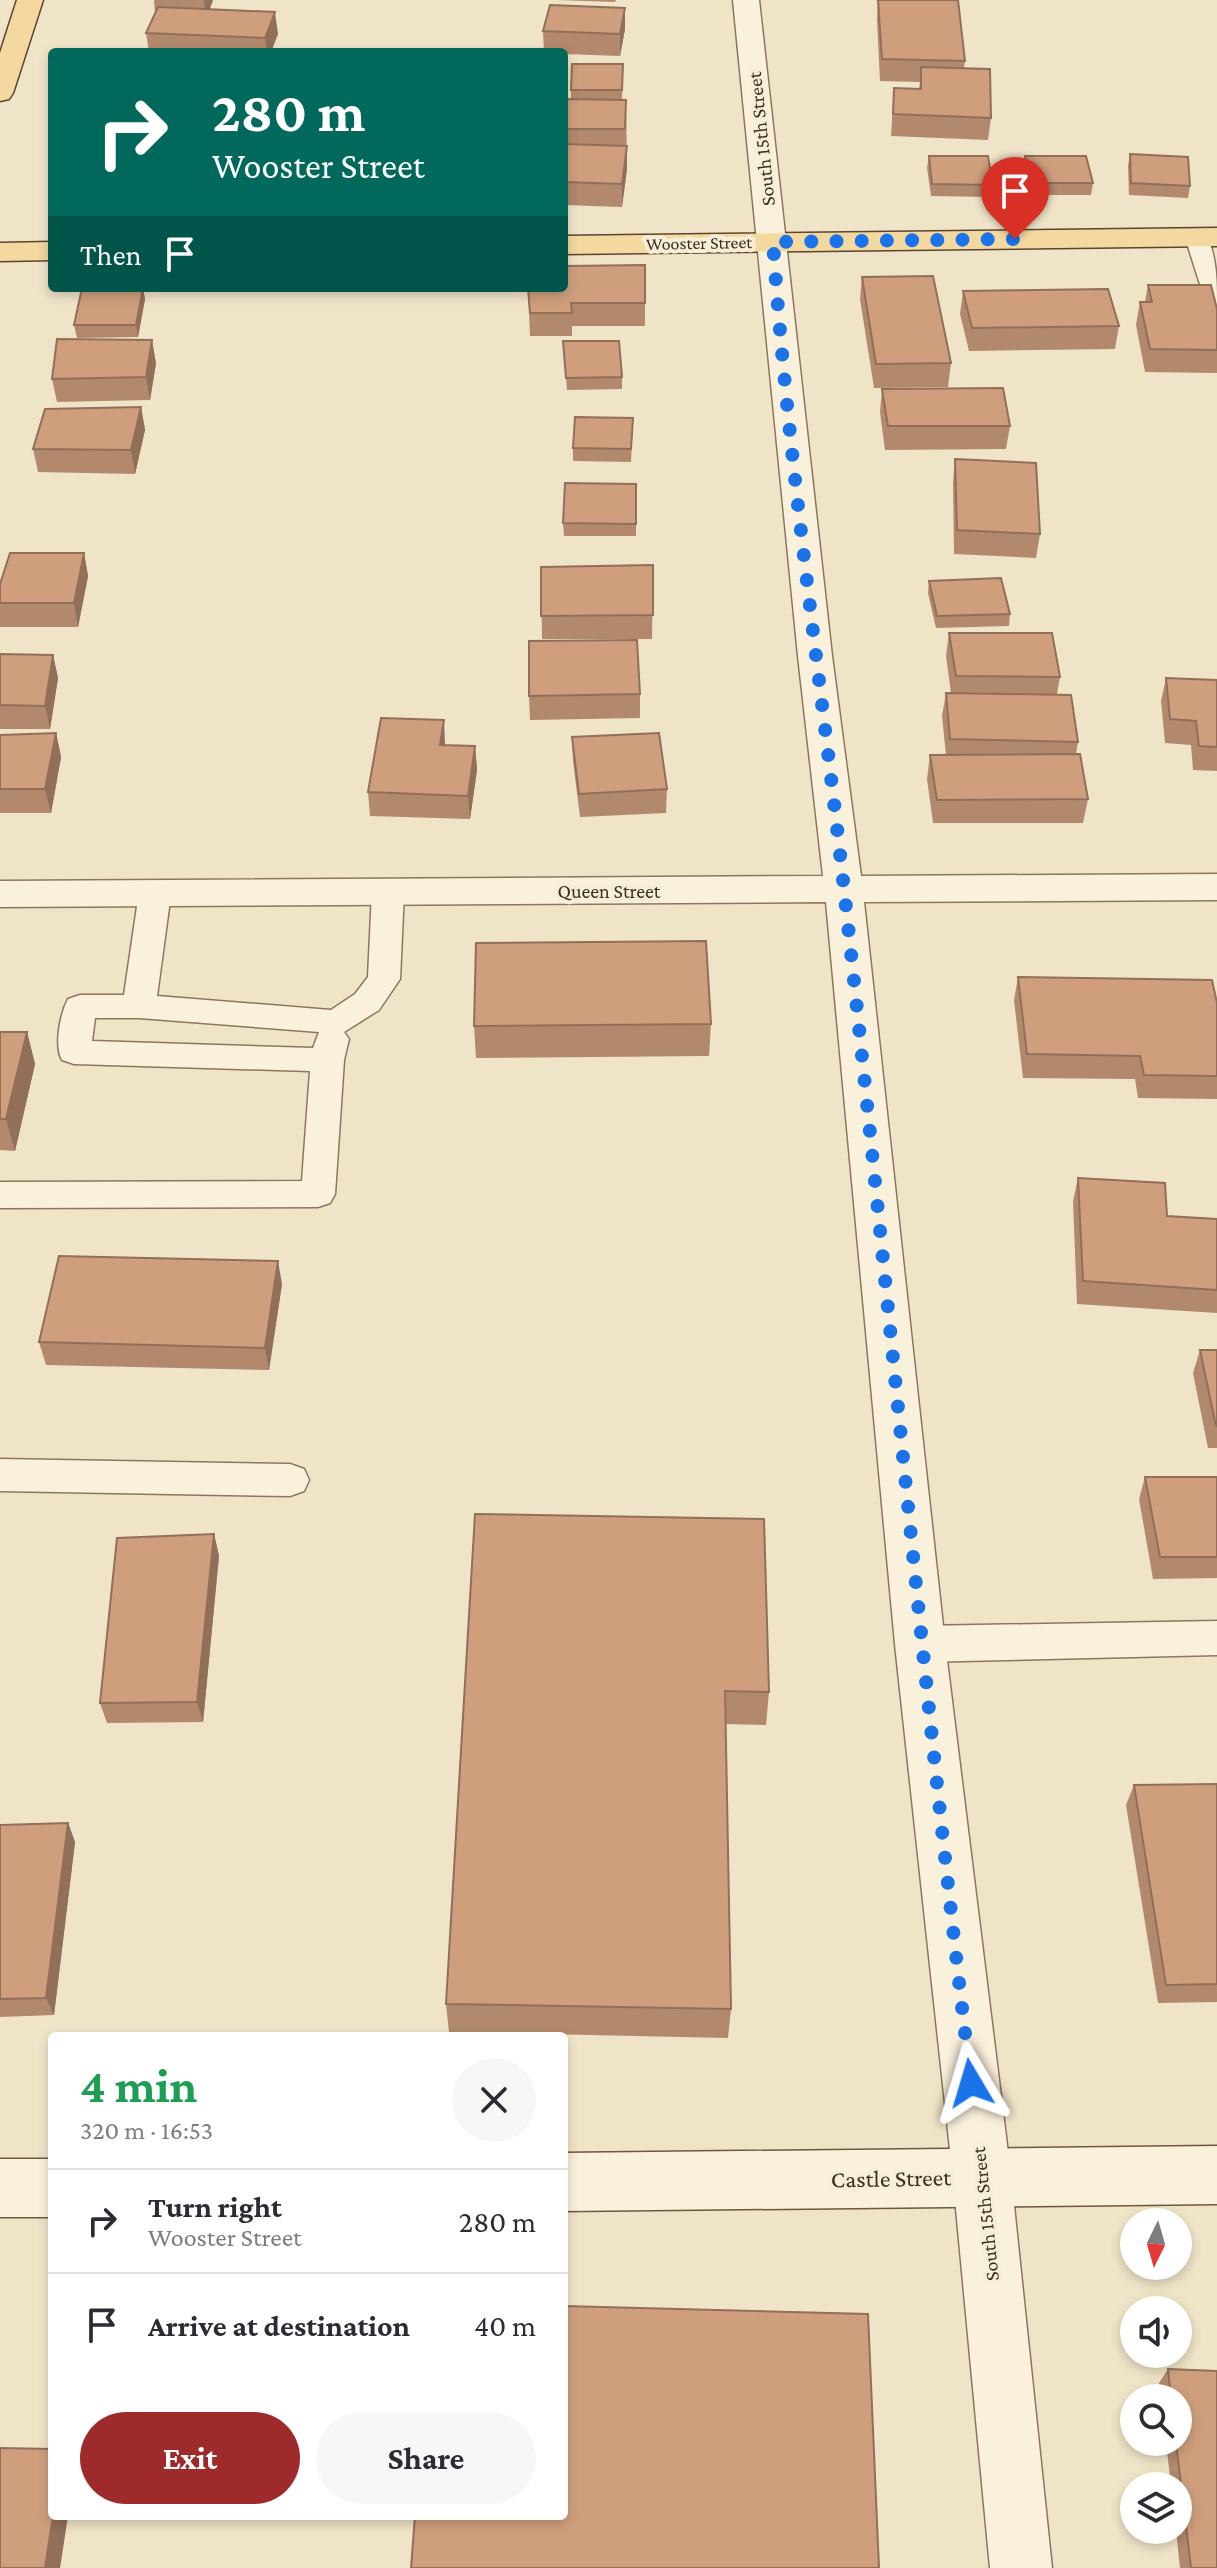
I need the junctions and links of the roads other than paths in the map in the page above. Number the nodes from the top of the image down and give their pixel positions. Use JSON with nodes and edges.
{"nodes":[{"id":1,"x":30,"y":0,"type":"edge"},
{"id":2,"x":746,"y":0,"type":"edge"},
{"id":3,"x":0,"y":93,"type":"edge"},
{"id":4,"x":1207,"y":237,"type":"edge"},
{"id":5,"x":773,"y":242,"type":"junction"},
{"id":6,"x":568,"y":245,"type":"edge"},
{"id":7,"x":48,"y":251,"type":"edge"},
{"id":8,"x":0,"y":252,"type":"edge"},
{"id":9,"x":1217,"y":300,"type":"edge"},
{"id":10,"x":1217,"y":887,"type":"edge"},
{"id":11,"x":844,"y":889,"type":"junction"},
{"id":12,"x":388,"y":892,"type":"junction"},
{"id":13,"x":155,"y":893,"type":"junction"},
{"id":14,"x":0,"y":894,"type":"edge"},
{"id":15,"x":139,"y":1006,"type":"junction"},
{"id":16,"x":337,"y":1022,"type":"junction"},
{"id":17,"x":327,"y":1060,"type":"junction"},
{"id":18,"x":0,"y":1195,"type":"edge"},
{"id":19,"x":0,"y":1475,"type":"edge"},
{"id":20,"x":290,"y":1480,"type":"dead end"},
{"id":21,"x":1217,"y":1638,"type":"edge"},
{"id":22,"x":920,"y":1644,"type":"junction"},
{"id":23,"x":1217,"y":2175,"type":"edge"},
{"id":24,"x":982,"y":2177,"type":"junction"},
{"id":25,"x":568,"y":2182,"type":"edge"},
{"id":26,"x":0,"y":2188,"type":"edge"},
{"id":27,"x":48,"y":2188,"type":"edge"},
{"id":28,"x":1021,"y":2568,"type":"edge"}],
"edges":[{"from":1,"to":3,"type":"main road"},
{"from":2,"to":5,"type":"street","name":"South 15th Street"},
{"from":4,"to":5,"type":"main road","name":"Wooster Street"},
{"from":4,"to":9,"type":"lane"},
{"from":5,"to":6,"type":"main road","name":"Wooster Street"},
{"from":5,"to":11,"type":"street","name":"South 15th Street"},
{"from":7,"to":8,"type":"main road"},
{"from":10,"to":11,"type":"street","name":"Queen Street"},
{"from":11,"to":12,"type":"street","name":"Queen Street"},
{"from":11,"to":22,"type":"street","name":"South 15th Street"},
{"from":12,"to":13,"type":"street","name":"Queen Street"},
{"from":12,"to":16,"type":"lane"},
{"from":13,"to":14,"type":"street","name":"Queen Street"},
{"from":13,"to":15,"type":"lane"},
{"from":15,"to":16,"type":"lane"},
{"from":15,"to":17,"type":"lane"},
{"from":16,"to":17,"type":"lane"},
{"from":17,"to":18,"type":"lane"},
{"from":19,"to":20,"type":"lane"},
{"from":21,"to":22,"type":"lane"},
{"from":22,"to":24,"type":"street","name":"South 15th Street"},
{"from":23,"to":24,"type":"street","name":"Castle Street"},
{"from":24,"to":25,"type":"street","name":"Castle Street"},
{"from":24,"to":28,"type":"street","name":"South 15th Street"},
{"from":26,"to":27,"type":"street"}]}
